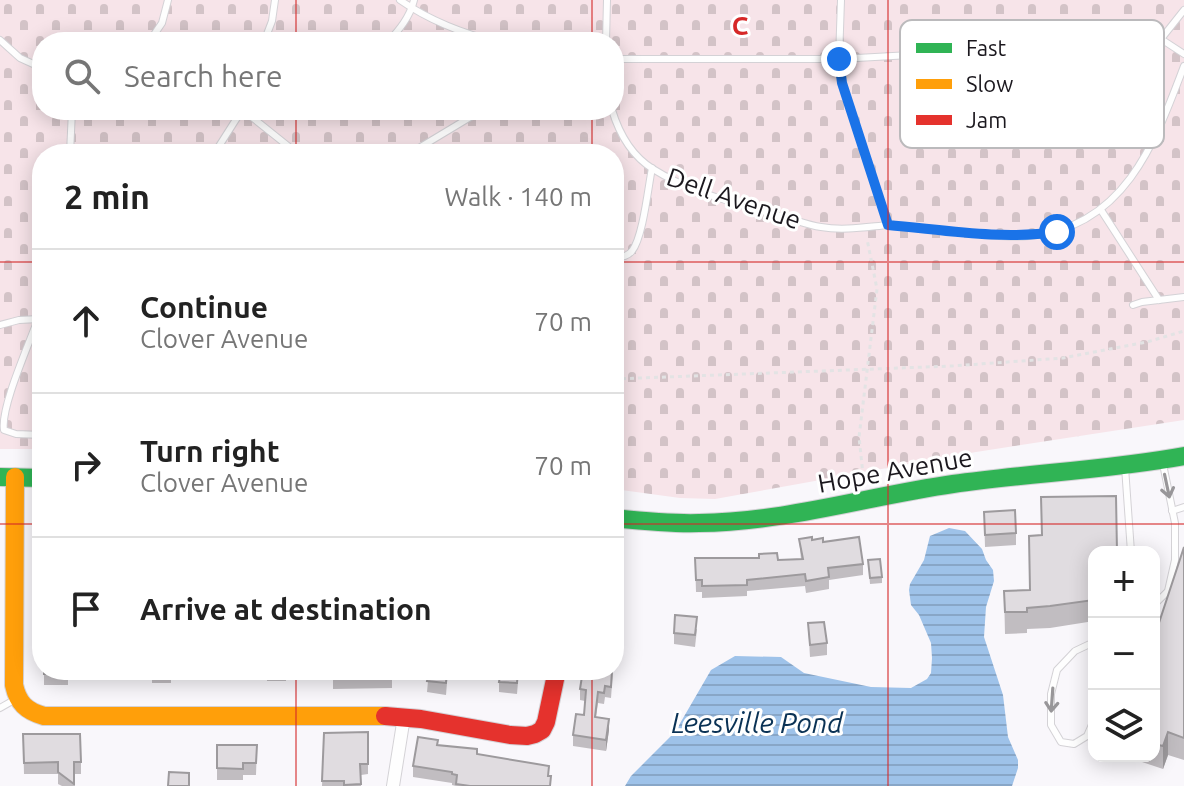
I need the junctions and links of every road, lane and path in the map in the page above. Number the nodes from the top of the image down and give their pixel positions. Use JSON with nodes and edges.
{"nodes":[{"id":1,"x":168,"y":0,"type":"edge"},
{"id":2,"x":275,"y":0,"type":"edge"},
{"id":3,"x":400,"y":0,"type":"edge"},
{"id":4,"x":414,"y":0,"type":"edge"},
{"id":5,"x":607,"y":0,"type":"edge"},
{"id":6,"x":841,"y":0,"type":"edge"},
{"id":7,"x":412,"y":8,"type":"junction"},
{"id":8,"x":1184,"y":10,"type":"edge"},
{"id":9,"x":158,"y":32,"type":"edge"},
{"id":10,"x":268,"y":32,"type":"edge"},
{"id":11,"x":397,"y":32,"type":"edge"},
{"id":12,"x":461,"y":32,"type":"edge"},
{"id":13,"x":606,"y":32,"type":"edge"},
{"id":14,"x":1164,"y":35,"type":"edge"},
{"id":15,"x":0,"y":40,"type":"edge"},
{"id":16,"x":1164,"y":41,"type":"edge"},
{"id":17,"x":1184,"y":54,"type":"edge"},
{"id":18,"x":900,"y":56,"type":"edge"},
{"id":19,"x":624,"y":59,"type":"edge"},
{"id":20,"x":839,"y":59,"type":"junction"},
{"id":21,"x":32,"y":63,"type":"edge"},
{"id":22,"x":1184,"y":66,"type":"edge"},
{"id":23,"x":72,"y":120,"type":"edge"},
{"id":24,"x":236,"y":120,"type":"edge"},
{"id":25,"x":255,"y":120,"type":"edge"},
{"id":26,"x":465,"y":120,"type":"edge"},
{"id":27,"x":615,"y":120,"type":"edge"},
{"id":28,"x":1164,"y":120,"type":"edge"},
{"id":29,"x":70,"y":144,"type":"edge"},
{"id":30,"x":220,"y":144,"type":"edge"},
{"id":31,"x":285,"y":144,"type":"edge"},
{"id":32,"x":426,"y":144,"type":"edge"},
{"id":33,"x":1149,"y":148,"type":"edge"},
{"id":34,"x":652,"y":168,"type":"junction"},
{"id":35,"x":1101,"y":210,"type":"junction"},
{"id":36,"x":888,"y":225,"type":"junction"},
{"id":37,"x":864,"y":227,"type":"junction"},
{"id":38,"x":624,"y":257,"type":"edge"},
{"id":39,"x":1184,"y":297,"type":"edge"},
{"id":40,"x":1159,"y":300,"type":"junction"},
{"id":41,"x":1133,"y":305,"type":"dead end"},
{"id":42,"x":32,"y":319,"type":"edge"},
{"id":43,"x":0,"y":325,"type":"edge"},
{"id":44,"x":1184,"y":331,"type":"edge"},
{"id":45,"x":32,"y":337,"type":"edge"},
{"id":46,"x":866,"y":368,"type":"junction"},
{"id":47,"x":624,"y":379,"type":"edge"},
{"id":48,"x":32,"y":435,"type":"edge"},
{"id":49,"x":1184,"y":456,"type":"edge"},
{"id":50,"x":1162,"y":461,"type":"junction"},
{"id":51,"x":1125,"y":467,"type":"junction"},
{"id":52,"x":8,"y":477,"type":"edge"},
{"id":53,"x":32,"y":478,"type":"edge"},
{"id":54,"x":866,"y":501,"type":"junction"},
{"id":55,"x":1184,"y":507,"type":"edge"},
{"id":56,"x":1172,"y":511,"type":"junction"},
{"id":57,"x":624,"y":520,"type":"edge"},
{"id":58,"x":1175,"y":523,"type":"junction"},
{"id":59,"x":1184,"y":524,"type":"edge"},
{"id":60,"x":1175,"y":545,"type":"junction"},
{"id":61,"x":1131,"y":546,"type":"edge"},
{"id":62,"x":1184,"y":547,"type":"edge"},
{"id":63,"x":1160,"y":599,"type":"edge"},
{"id":64,"x":1088,"y":645,"type":"edge"},
{"id":65,"x":555,"y":680,"type":"edge"},
{"id":66,"x":17,"y":698,"type":"junction"},
{"id":67,"x":0,"y":708,"type":"edge"},
{"id":68,"x":404,"y":717,"type":"junction"},
{"id":69,"x":1088,"y":734,"type":"edge"},
{"id":70,"x":393,"y":786,"type":"edge"}],
"edges":[{"from":1,"to":9,"type":"lane"},
{"from":2,"to":10,"type":"lane"},
{"from":3,"to":7,"type":"lane"},
{"from":4,"to":7,"type":"lane"},
{"from":5,"to":13,"type":"lane"},
{"from":6,"to":20,"type":"lane"},
{"from":7,"to":11,"type":"lane"},
{"from":7,"to":12,"type":"lane"},
{"from":8,"to":14,"type":"lane"},
{"from":15,"to":21,"type":"lane"},
{"from":16,"to":17,"type":"lane"},
{"from":18,"to":20,"type":"lane"},
{"from":19,"to":20,"type":"lane"},
{"from":20,"to":36,"type":"lane"},
{"from":22,"to":28,"type":"lane","name":"Dell Avenue"},
{"from":23,"to":29,"type":"lane"},
{"from":24,"to":30,"type":"lane"},
{"from":25,"to":31,"type":"lane"},
{"from":26,"to":32,"type":"lane"},
{"from":27,"to":34,"type":"lane","name":"Dell Avenue"},
{"from":33,"to":35,"type":"lane","name":"Dell Avenue"},
{"from":34,"to":37,"type":"lane","name":"Dell Avenue"},
{"from":34,"to":38,"type":"lane"},
{"from":35,"to":36,"type":"lane","name":"Dell Avenue"},
{"from":35,"to":40,"type":"lane"},
{"from":36,"to":37,"type":"lane","name":"Dell Avenue"},
{"from":37,"to":46,"type":"path"},
{"from":39,"to":40,"type":"lane"},
{"from":40,"to":41,"type":"lane"},
{"from":42,"to":43,"type":"lane"},
{"from":44,"to":46,"type":"path"},
{"from":45,"to":48,"type":"lane"},
{"from":46,"to":47,"type":"path"},
{"from":46,"to":54,"type":"path"},
{"from":49,"to":50,"type":"street","name":"Hope Avenue"},
{"from":50,"to":51,"type":"street","name":"Hope Avenue"},
{"from":50,"to":56,"type":"lane","one_way":true},
{"from":51,"to":54,"type":"street","name":"Hope Avenue"},
{"from":51,"to":61,"type":"lane"},
{"from":52,"to":53,"type":"street"},
{"from":52,"to":66,"type":"street"},
{"from":54,"to":57,"type":"street","name":"Hope Avenue"},
{"from":55,"to":56,"type":"lane"},
{"from":56,"to":58,"type":"lane"},
{"from":58,"to":59,"type":"lane"},
{"from":58,"to":60,"type":"lane"},
{"from":60,"to":62,"type":"lane"},
{"from":60,"to":63,"type":"lane"},
{"from":64,"to":69,"type":"lane","one_way":true},
{"from":65,"to":68,"type":"street"},
{"from":66,"to":67,"type":"lane"},
{"from":66,"to":68,"type":"street"},
{"from":68,"to":70,"type":"street"}]}
